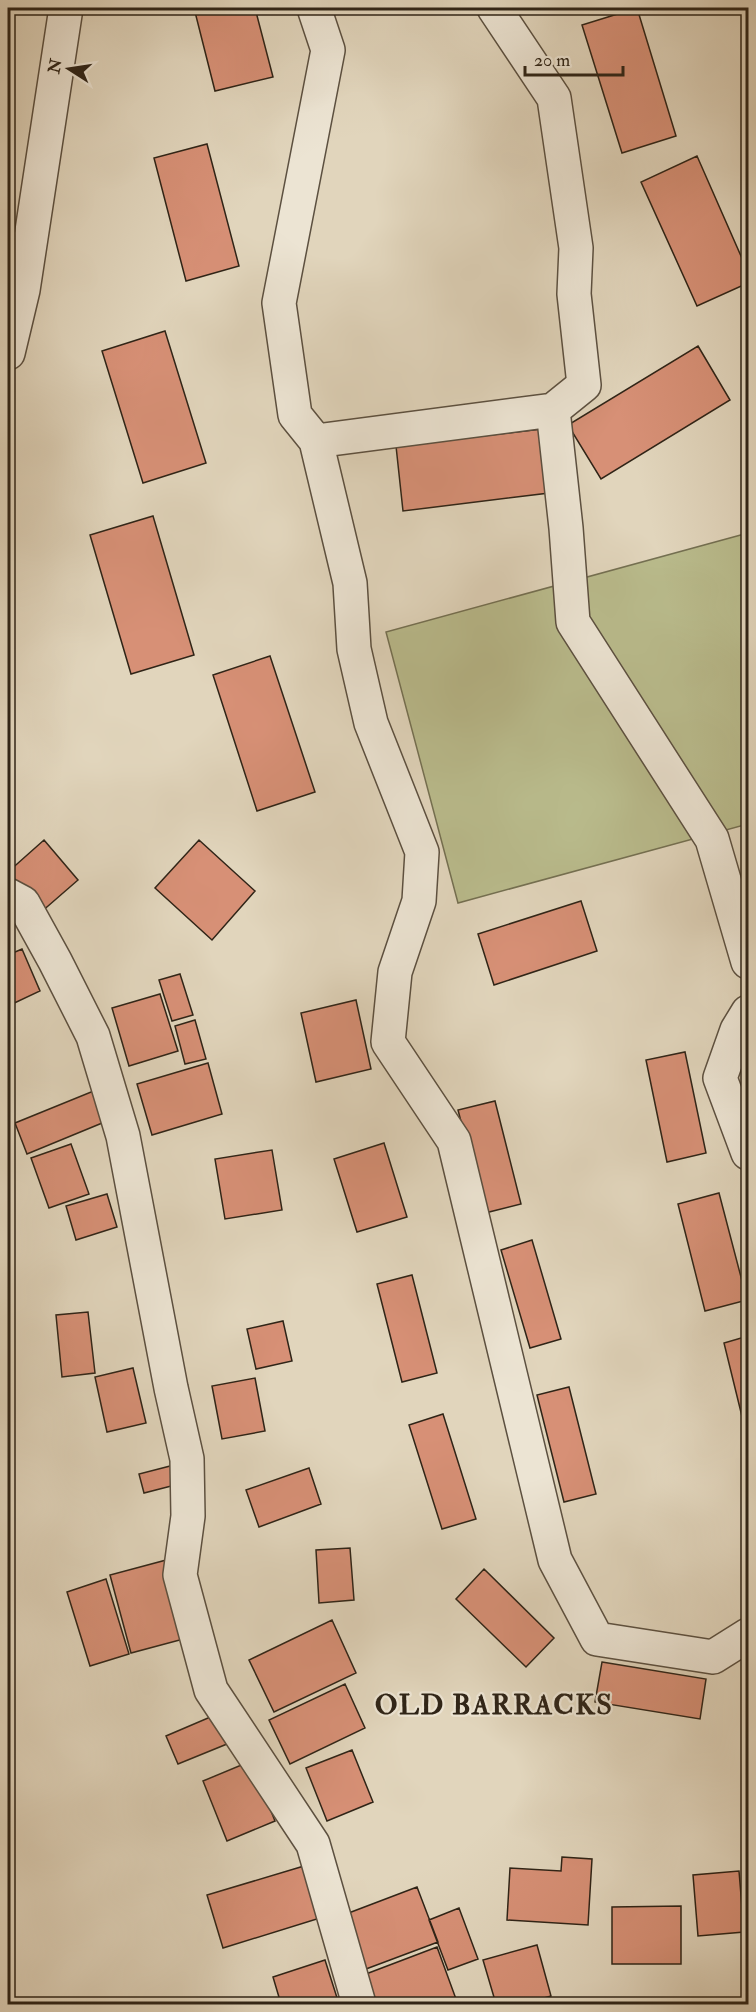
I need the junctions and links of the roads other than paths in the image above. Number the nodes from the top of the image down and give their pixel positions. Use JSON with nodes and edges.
{"nodes":[{"id":1,"x":66,"y":8,"type":"edge"},
{"id":2,"x":314,"y":8,"type":"edge"},
{"id":3,"x":494,"y":8,"type":"edge"},
{"id":4,"x":8,"y":353,"type":"edge"},
{"id":5,"x":553,"y":410,"type":"junction"},
{"id":6,"x":316,"y":441,"type":"junction"},
{"id":7,"x":8,"y":895,"type":"edge"},
{"id":8,"x":748,"y":962,"type":"edge"},
{"id":9,"x":748,"y":1012,"type":"edge"},
{"id":10,"x":748,"y":1153,"type":"edge"},
{"id":11,"x":748,"y":1635,"type":"edge"},
{"id":12,"x":359,"y":2004,"type":"edge"}],
"edges":[{"from":1,"to":4,"type":"street"},
{"from":2,"to":6,"type":"street"},
{"from":3,"to":5,"type":"street"},
{"from":5,"to":6,"type":"street"},
{"from":5,"to":8,"type":"street"},
{"from":6,"to":11,"type":"street"},
{"from":7,"to":12,"type":"street"},
{"from":9,"to":10,"type":"street"}]}
